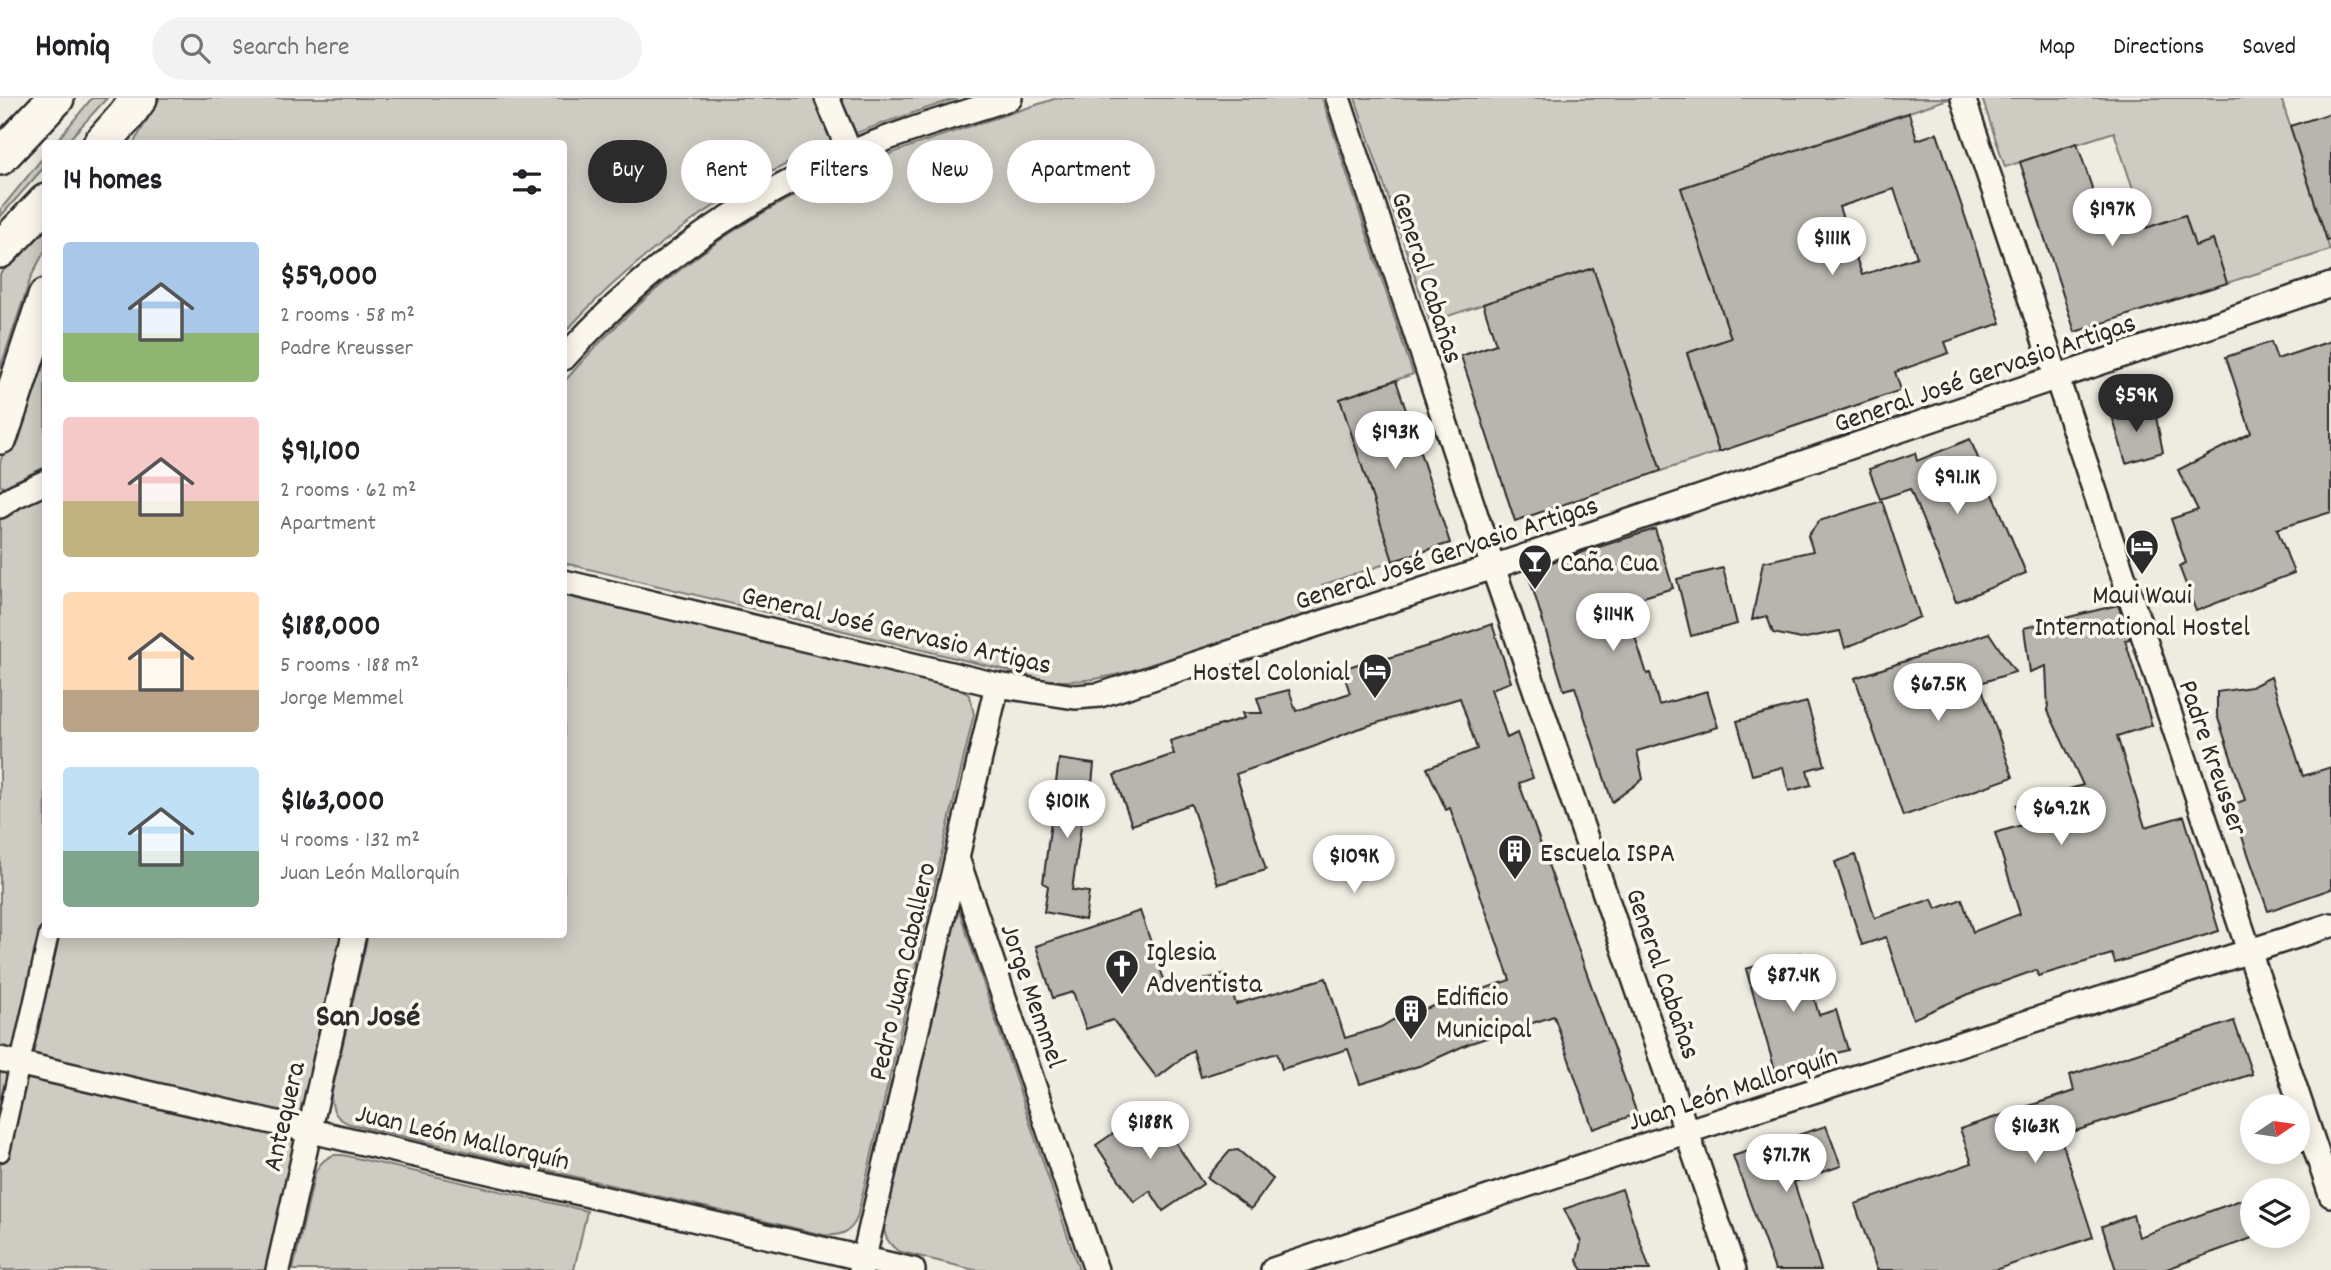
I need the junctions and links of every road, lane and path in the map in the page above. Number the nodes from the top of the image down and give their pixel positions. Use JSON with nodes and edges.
{"nodes":[{"id":1,"x":56,"y":98,"type":"edge"},
{"id":2,"x":827,"y":98,"type":"edge"},
{"id":3,"x":1010,"y":98,"type":"edge"},
{"id":4,"x":1338,"y":98,"type":"edge"},
{"id":5,"x":1963,"y":98,"type":"edge"},
{"id":6,"x":126,"y":120,"type":"edge"},
{"id":7,"x":105,"y":140,"type":"edge"},
{"id":8,"x":845,"y":140,"type":"edge"},
{"id":9,"x":888,"y":140,"type":"edge"},
{"id":10,"x":0,"y":157,"type":"edge"},
{"id":11,"x":786,"y":184,"type":"edge"},
{"id":12,"x":42,"y":206,"type":"edge"},
{"id":13,"x":0,"y":250,"type":"edge"},
{"id":14,"x":2331,"y":285,"type":"edge"},
{"id":15,"x":42,"y":309,"type":"edge"},
{"id":16,"x":567,"y":355,"type":"edge"},
{"id":17,"x":2057,"y":377,"type":"junction"},
{"id":18,"x":0,"y":436,"type":"edge"},
{"id":19,"x":42,"y":484,"type":"edge"},
{"id":20,"x":0,"y":506,"type":"edge"},
{"id":21,"x":1493,"y":567,"type":"junction"},
{"id":22,"x":567,"y":583,"type":"edge"},
{"id":23,"x":997,"y":685,"type":"junction"},
{"id":24,"x":957,"y":858,"type":"junction"},
{"id":25,"x":2331,"y":925,"type":"edge"},
{"id":26,"x":48,"y":938,"type":"edge"},
{"id":27,"x":353,"y":938,"type":"edge"},
{"id":28,"x":2250,"y":953,"type":"junction"},
{"id":29,"x":10,"y":1061,"type":"edge"},
{"id":30,"x":309,"y":1130,"type":"junction"},
{"id":31,"x":1688,"y":1131,"type":"junction"},
{"id":32,"x":0,"y":1152,"type":"edge"},
{"id":33,"x":2331,"y":1195,"type":"edge"},
{"id":34,"x":862,"y":1264,"type":"edge"},
{"id":35,"x":278,"y":1270,"type":"edge"},
{"id":36,"x":913,"y":1270,"type":"edge"},
{"id":37,"x":1096,"y":1270,"type":"edge"},
{"id":38,"x":1273,"y":1270,"type":"edge"},
{"id":39,"x":1734,"y":1270,"type":"edge"}],
"edges":[{"from":1,"to":10,"type":"main road"},
{"from":2,"to":8,"type":"street"},
{"from":3,"to":9,"type":"street"},
{"from":4,"to":21,"type":"street","name":"General Cabañas"},
{"from":5,"to":17,"type":"street","name":"Padre Kreusser"},
{"from":6,"to":7,"type":"main road"},
{"from":11,"to":16,"type":"street"},
{"from":12,"to":13,"type":"main road"},
{"from":14,"to":17,"type":"street","name":"General José Gervasio Artigas"},
{"from":15,"to":18,"type":"main road"},
{"from":17,"to":21,"type":"street","name":"General José Gervasio Artigas"},
{"from":17,"to":28,"type":"street","name":"Padre Kreusser"},
{"from":19,"to":20,"type":"street"},
{"from":21,"to":23,"type":"street","name":"General José Gervasio Artigas"},
{"from":21,"to":31,"type":"street","name":"General Cabañas"},
{"from":22,"to":23,"type":"street","name":"General José Gervasio Artigas"},
{"from":23,"to":24,"type":"street","name":"Pedro Juan Caballero"},
{"from":24,"to":34,"type":"street","name":"Pedro Juan Caballero"},
{"from":24,"to":37,"type":"street","name":"Jorge Memmel"},
{"from":25,"to":28,"type":"street","name":"Juan León Mallorquín"},
{"from":26,"to":29,"type":"street"},
{"from":27,"to":30,"type":"street","name":"Antequera"},
{"from":28,"to":31,"type":"street","name":"Juan León Mallorquín"},
{"from":28,"to":33,"type":"street","name":"Padre Kreusser"},
{"from":29,"to":30,"type":"street","name":"Juan León Mallorquín"},
{"from":29,"to":32,"type":"street"},
{"from":30,"to":34,"type":"street","name":"Juan León Mallorquín"},
{"from":30,"to":35,"type":"street","name":"Antequera"},
{"from":31,"to":38,"type":"street","name":"Juan León Mallorquín"},
{"from":31,"to":39,"type":"street","name":"General Cabañas"},
{"from":34,"to":36,"type":"street","name":"Juan León Mallorquín"}]}
